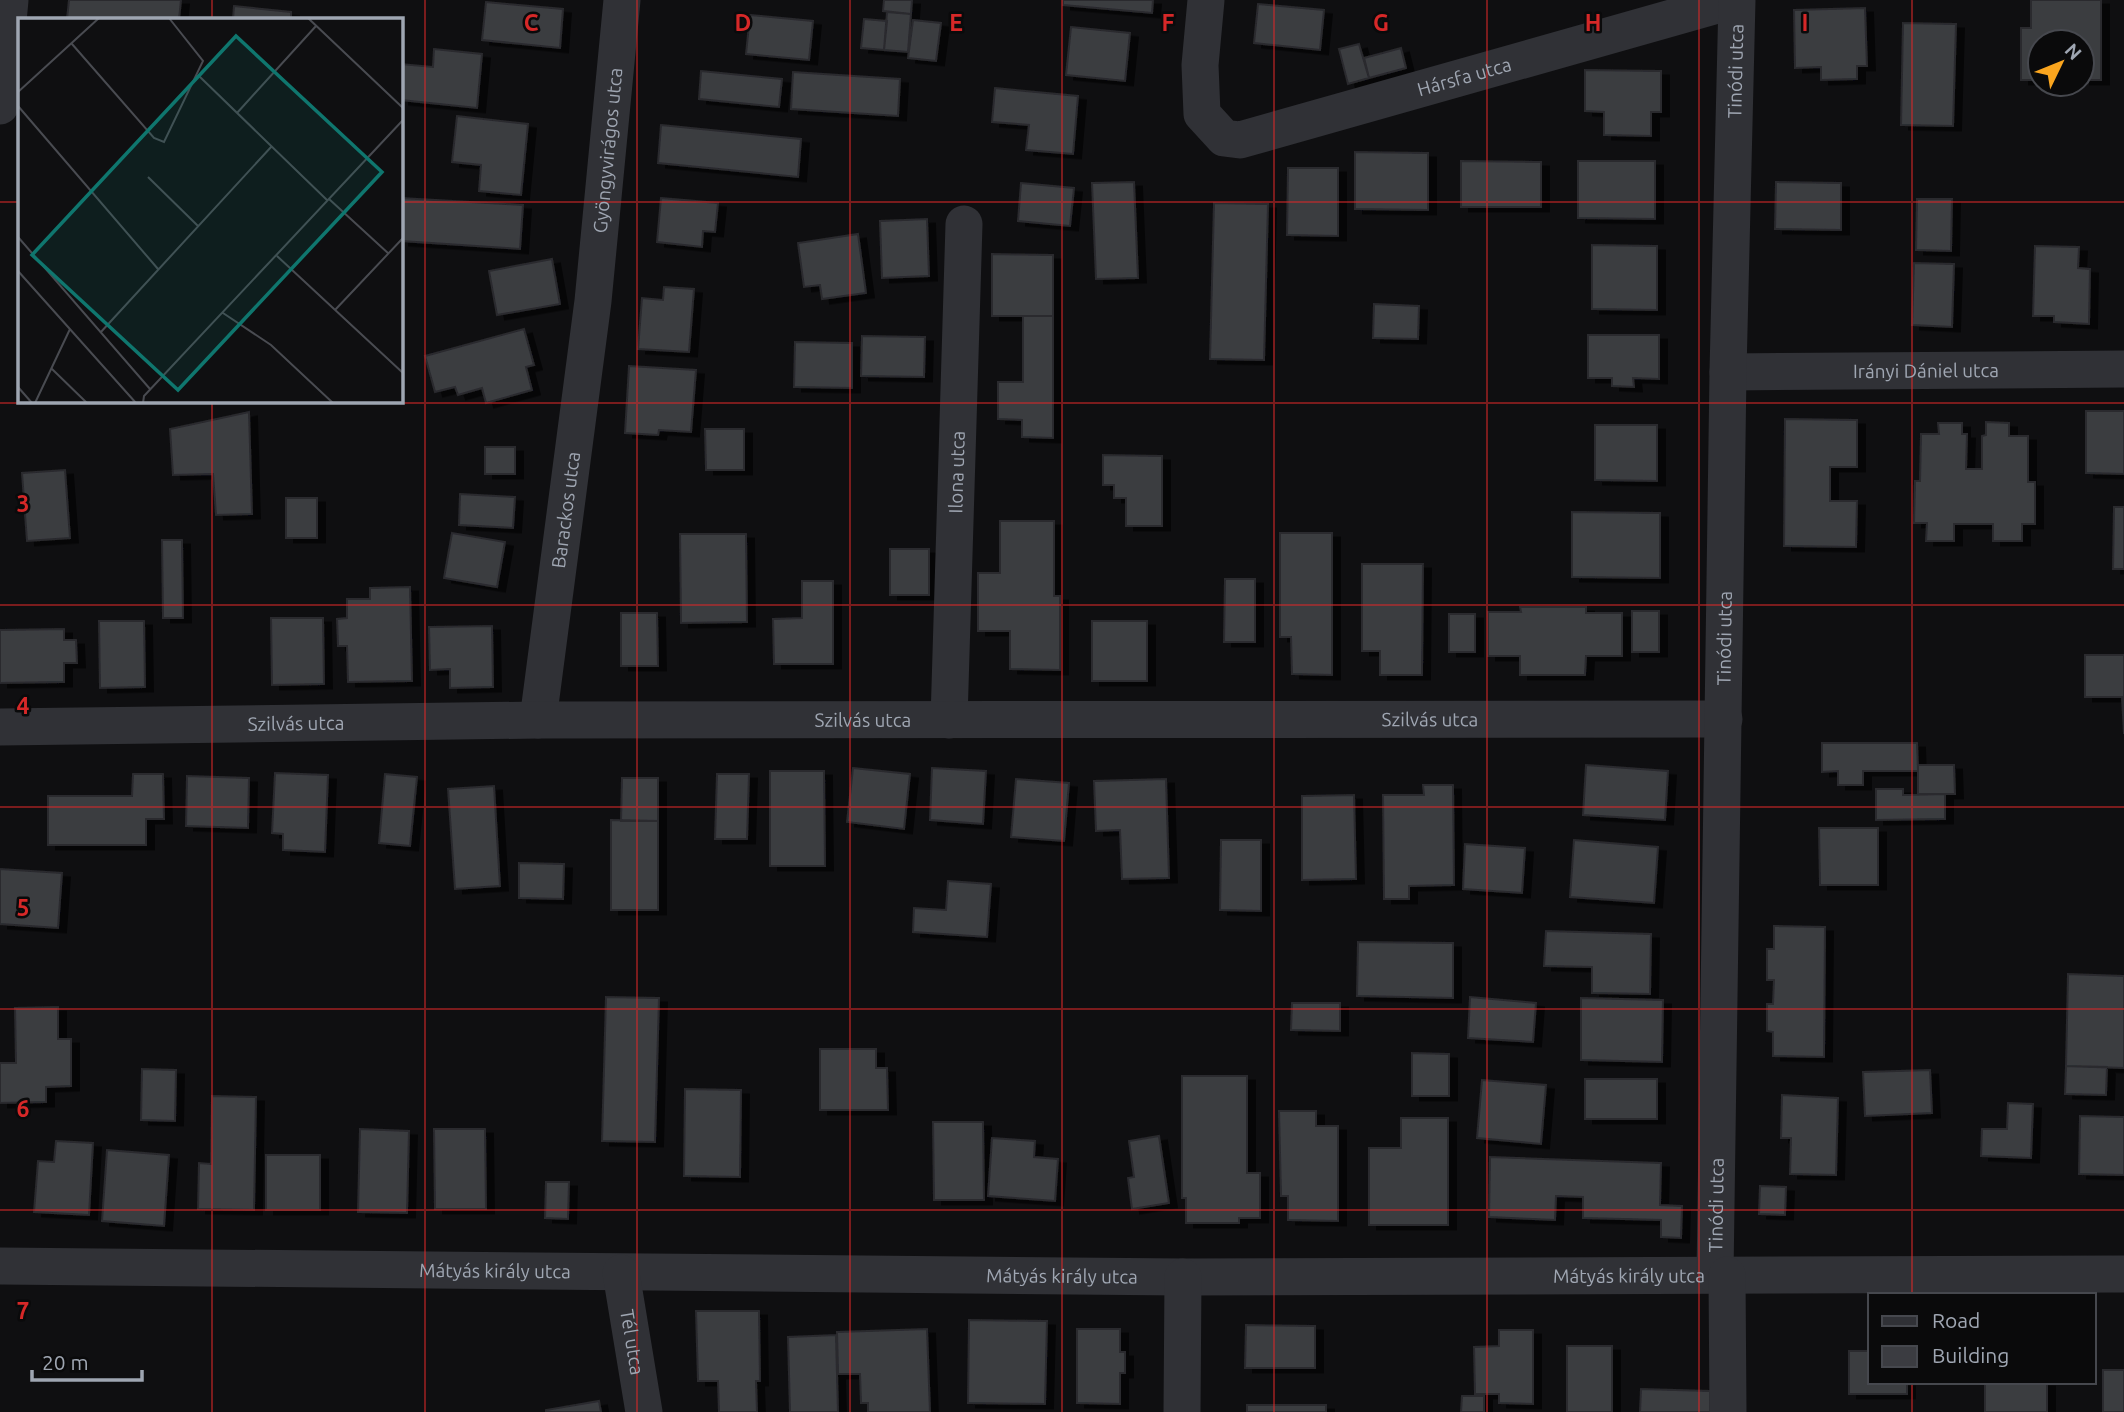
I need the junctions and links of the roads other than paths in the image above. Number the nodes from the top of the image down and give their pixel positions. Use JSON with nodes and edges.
{"nodes":[{"id":1,"x":10,"y":0,"type":"edge"},
{"id":2,"x":622,"y":0,"type":"edge"},
{"id":3,"x":1206,"y":0,"type":"edge"},
{"id":4,"x":1736,"y":0,"type":"edge"},
{"id":5,"x":0,"y":106,"type":"edge"},
{"id":6,"x":964,"y":223,"type":"dead end"},
{"id":7,"x":593,"y":301,"type":"joint"},
{"id":8,"x":2124,"y":369,"type":"edge"},
{"id":9,"x":1728,"y":372,"type":"junction"},
{"id":10,"x":1724,"y":719,"type":"junction"},
{"id":11,"x":538,"y":720,"type":"junction"},
{"id":12,"x":950,"y":720,"type":"junction"},
{"id":13,"x":0,"y":727,"type":"edge"},
{"id":14,"x":0,"y":1266,"type":"edge"},
{"id":15,"x":621,"y":1273,"type":"junction"},
{"id":16,"x":2124,"y":1274,"type":"edge"},
{"id":17,"x":1721,"y":1275,"type":"junction"},
{"id":18,"x":1183,"y":1277,"type":"junction"},
{"id":19,"x":644,"y":1412,"type":"edge"},
{"id":20,"x":1182,"y":1412,"type":"edge"},
{"id":21,"x":1728,"y":1412,"type":"edge"}],
"edges":[{"from":1,"to":5,"type":"street"},
{"from":2,"to":7,"type":"street","name":"Gyöngyvirágos utca"},
{"from":3,"to":4,"type":"street","name":"Hársfa utca"},
{"from":4,"to":9,"type":"street","name":"Tinódi utca"},
{"from":6,"to":12,"type":"street","name":"Ilona utca"},
{"from":7,"to":11,"type":"street","name":"Barackos utca"},
{"from":8,"to":9,"type":"street","name":"Irányi Dániel utca"},
{"from":9,"to":10,"type":"street","name":"Tinódi utca"},
{"from":10,"to":12,"type":"street","name":"Szilvás utca"},
{"from":10,"to":17,"type":"street","name":"Tinódi utca"},
{"from":11,"to":12,"type":"street","name":"Szilvás utca"},
{"from":11,"to":13,"type":"street","name":"Szilvás utca"},
{"from":14,"to":15,"type":"street","name":"Mátyás király utca"},
{"from":15,"to":18,"type":"street","name":"Mátyás király utca"},
{"from":15,"to":19,"type":"street","name":"Tél utca"},
{"from":16,"to":17,"type":"street","name":"Mátyás király utca"},
{"from":17,"to":18,"type":"street","name":"Mátyás király utca"},
{"from":17,"to":21,"type":"street","name":"Tinódi utca"},
{"from":18,"to":20,"type":"street"}]}
